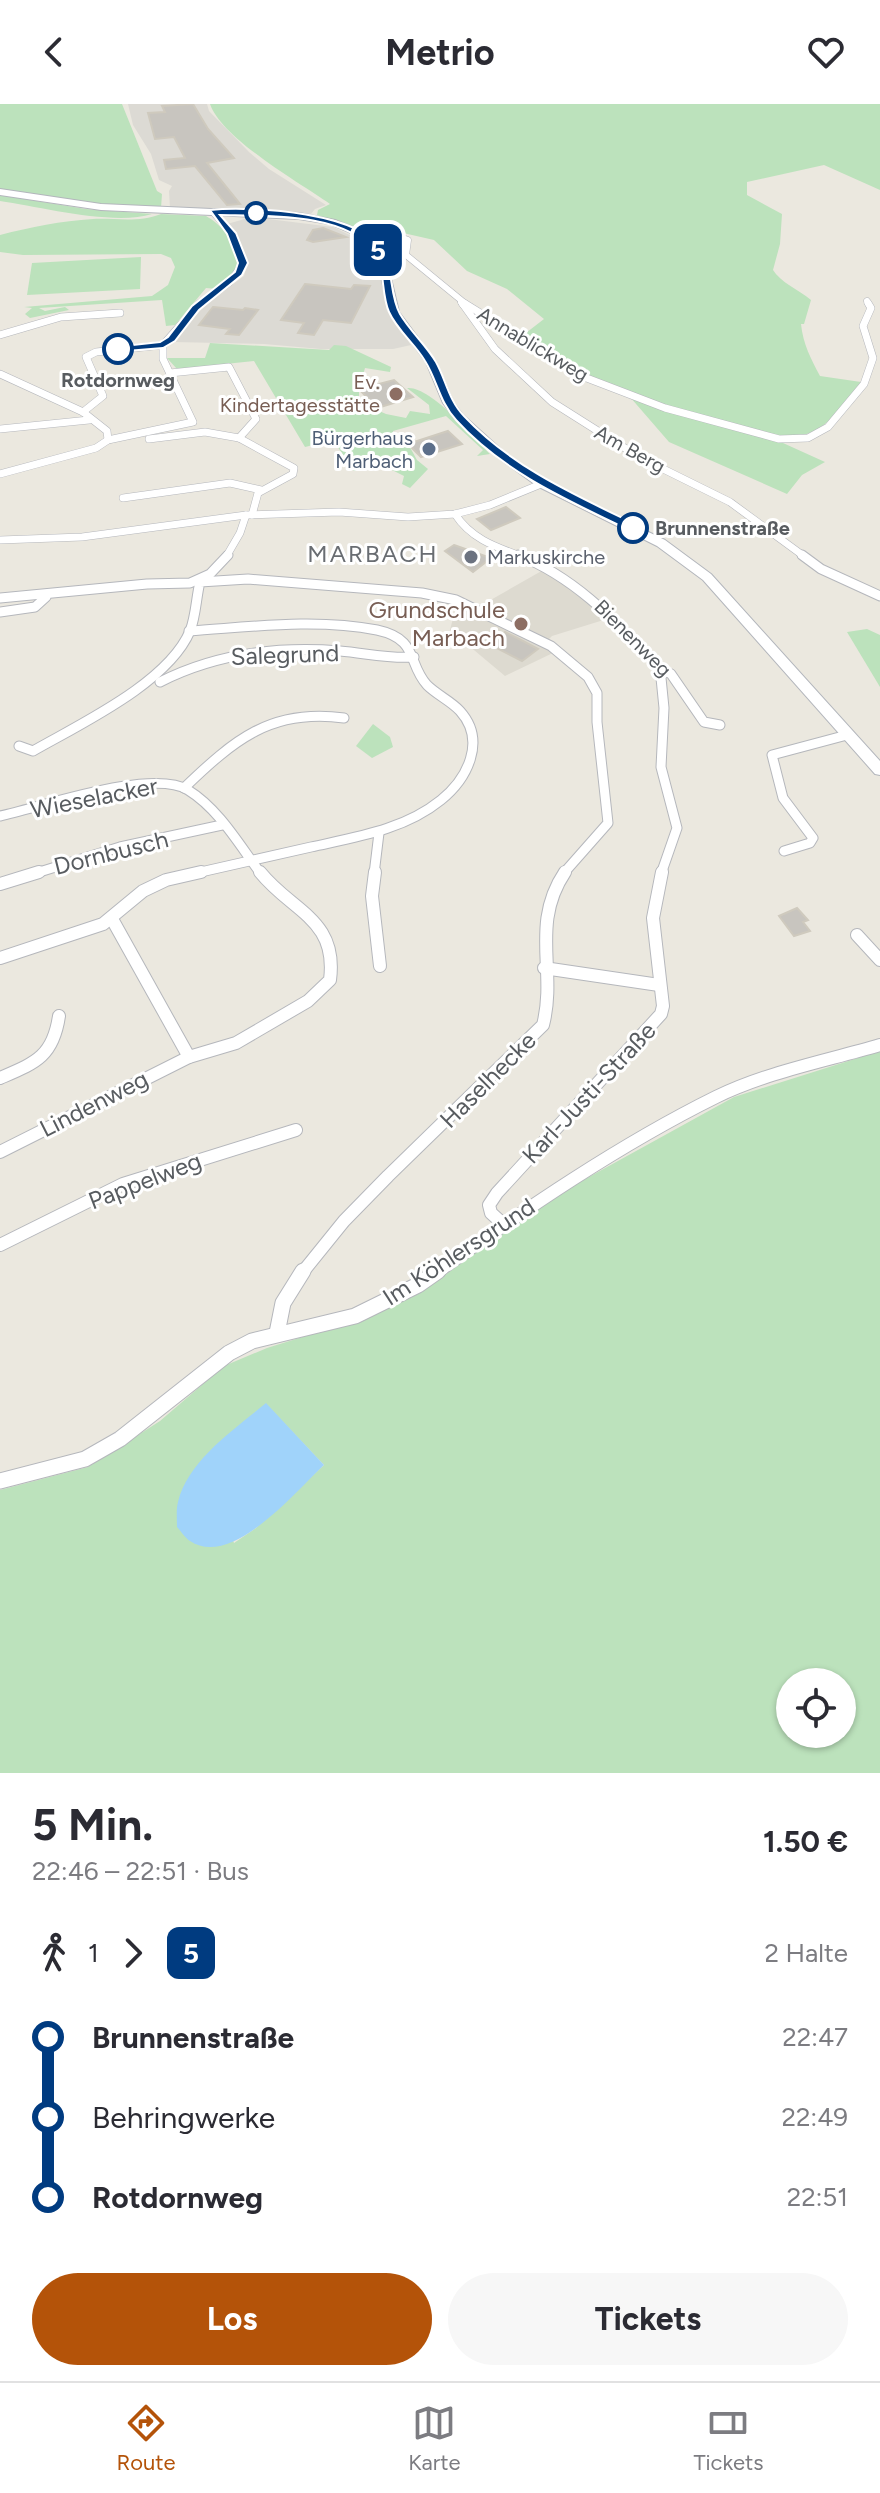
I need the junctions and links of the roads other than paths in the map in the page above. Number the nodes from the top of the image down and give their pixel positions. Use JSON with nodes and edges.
{"nodes":[{"id":1,"x":0,"y":192,"type":"edge"},
{"id":2,"x":213,"y":212,"type":"junction"},
{"id":3,"x":364,"y":237,"type":"junction"},
{"id":4,"x":867,"y":301,"type":"dead end"},
{"id":5,"x":462,"y":302,"type":"junction"},
{"id":6,"x":120,"y":313,"type":"dead end"},
{"id":7,"x":0,"y":335,"type":"edge"},
{"id":8,"x":163,"y":345,"type":"junction"},
{"id":9,"x":170,"y":373,"type":"junction"},
{"id":10,"x":0,"y":374,"type":"edge"},
{"id":11,"x":83,"y":412,"type":"junction"},
{"id":12,"x":89,"y":420,"type":"junction"},
{"id":13,"x":0,"y":429,"type":"edge"},
{"id":14,"x":239,"y":438,"type":"junction"},
{"id":15,"x":108,"y":440,"type":"junction"},
{"id":16,"x":0,"y":474,"type":"edge"},
{"id":17,"x":541,"y":484,"type":"junction"},
{"id":18,"x":261,"y":490,"type":"junction"},
{"id":19,"x":123,"y":498,"type":"dead end"},
{"id":20,"x":455,"y":514,"type":"junction"},
{"id":21,"x":249,"y":515,"type":"junction"},
{"id":22,"x":0,"y":540,"type":"edge"},
{"id":23,"x":200,"y":582,"type":"junction"},
{"id":24,"x":880,"y":596,"type":"edge"},
{"id":25,"x":46,"y":597,"type":"junction"},
{"id":26,"x":0,"y":598,"type":"edge"},
{"id":27,"x":0,"y":612,"type":"edge"},
{"id":28,"x":189,"y":631,"type":"junction"},
{"id":29,"x":414,"y":657,"type":"junction"},
{"id":30,"x":660,"y":668,"type":"junction"},
{"id":31,"x":160,"y":682,"type":"dead end"},
{"id":32,"x":344,"y":718,"type":"dead end"},
{"id":33,"x":720,"y":725,"type":"dead end"},
{"id":34,"x":847,"y":735,"type":"junction"},
{"id":35,"x":19,"y":746,"type":"dead end"},
{"id":36,"x":880,"y":770,"type":"edge"},
{"id":37,"x":184,"y":788,"type":"junction"},
{"id":38,"x":0,"y":816,"type":"edge"},
{"id":39,"x":222,"y":825,"type":"junction"},
{"id":40,"x":379,"y":833,"type":"junction"},
{"id":41,"x":784,"y":851,"type":"dead end"},
{"id":42,"x":249,"y":862,"type":"junction"},
{"id":43,"x":0,"y":884,"type":"edge"},
{"id":44,"x":112,"y":919,"type":"junction"},
{"id":45,"x":857,"y":935,"type":"dead end"},
{"id":46,"x":0,"y":958,"type":"edge"},
{"id":47,"x":880,"y":960,"type":"edge"},
{"id":48,"x":380,"y":966,"type":"dead end"},
{"id":49,"x":544,"y":968,"type":"junction"},
{"id":50,"x":659,"y":985,"type":"junction"},
{"id":51,"x":59,"y":1016,"type":"dead end"},
{"id":52,"x":880,"y":1045,"type":"edge"},
{"id":53,"x":189,"y":1057,"type":"junction"},
{"id":54,"x":0,"y":1078,"type":"edge"},
{"id":55,"x":296,"y":1130,"type":"dead end"},
{"id":56,"x":0,"y":1152,"type":"edge"},
{"id":57,"x":502,"y":1223,"type":"junction"},
{"id":58,"x":0,"y":1245,"type":"edge"},
{"id":59,"x":277,"y":1333,"type":"junction"},
{"id":60,"x":0,"y":1481,"type":"edge"}],
"edges":[{"from":1,"to":2,"type":"main road"},
{"from":2,"to":3,"type":"main road"},
{"from":2,"to":8,"type":"street"},
{"from":3,"to":5,"type":"street","name":"Annablickweg"},
{"from":3,"to":17,"type":"main road"},
{"from":4,"to":5,"type":"street","name":"Annablickweg"},
{"from":5,"to":24,"type":"street","name":"Am Berg"},
{"from":6,"to":7,"type":"street"},
{"from":8,"to":9,"type":"street"},
{"from":8,"to":11,"type":"street"},
{"from":9,"to":14,"type":"street"},
{"from":9,"to":15,"type":"street"},
{"from":10,"to":11,"type":"street"},
{"from":11,"to":12,"type":"street"},
{"from":12,"to":13,"type":"street"},
{"from":12,"to":15,"type":"street"},
{"from":14,"to":15,"type":"street"},
{"from":14,"to":18,"type":"street"},
{"from":15,"to":16,"type":"street"},
{"from":17,"to":20,"type":"street"},
{"from":17,"to":34,"type":"main road"},
{"from":18,"to":19,"type":"street"},
{"from":18,"to":21,"type":"street"},
{"from":20,"to":21,"type":"street"},
{"from":20,"to":30,"type":"street","name":"Bienenweg"},
{"from":21,"to":22,"type":"street"},
{"from":21,"to":23,"type":"street"},
{"from":23,"to":25,"type":"street","name":"Haselhecke"},
{"from":23,"to":28,"type":"street"},
{"from":23,"to":49,"type":"street","name":"Haselhecke"},
{"from":25,"to":26,"type":"street"},
{"from":25,"to":27,"type":"street"},
{"from":28,"to":29,"type":"street"},
{"from":28,"to":35,"type":"street"},
{"from":29,"to":31,"type":"street","name":"Salegrund"},
{"from":29,"to":40,"type":"street"},
{"from":30,"to":33,"type":"street","name":"Bienenweg"},
{"from":30,"to":50,"type":"street","name":"Karl-Justi-Straße"},
{"from":32,"to":37,"type":"street"},
{"from":34,"to":36,"type":"main road"},
{"from":34,"to":41,"type":"street"},
{"from":37,"to":38,"type":"street","name":"Wieselacker"},
{"from":37,"to":39,"type":"street","name":"Wieselacker"},
{"from":39,"to":42,"type":"street","name":"Wieselacker"},
{"from":39,"to":43,"type":"street","name":"Dornbusch"},
{"from":40,"to":42,"type":"street"},
{"from":40,"to":48,"type":"street"},
{"from":42,"to":44,"type":"street"},
{"from":42,"to":53,"type":"street"},
{"from":44,"to":46,"type":"street"},
{"from":44,"to":53,"type":"street"},
{"from":45,"to":47,"type":"street"},
{"from":49,"to":50,"type":"street"},
{"from":49,"to":59,"type":"street","name":"Haselhecke"},
{"from":50,"to":57,"type":"street","name":"Karl-Justi-Straße"},
{"from":51,"to":54,"type":"street"},
{"from":52,"to":57,"type":"street","name":"Im Köhlersgrund"},
{"from":53,"to":56,"type":"street","name":"Lindenweg"},
{"from":55,"to":58,"type":"street","name":"Pappelweg"},
{"from":57,"to":59,"type":"street","name":"Im Köhlersgrund"},
{"from":59,"to":60,"type":"street","name":"Im Köhlersgrund"}]}
